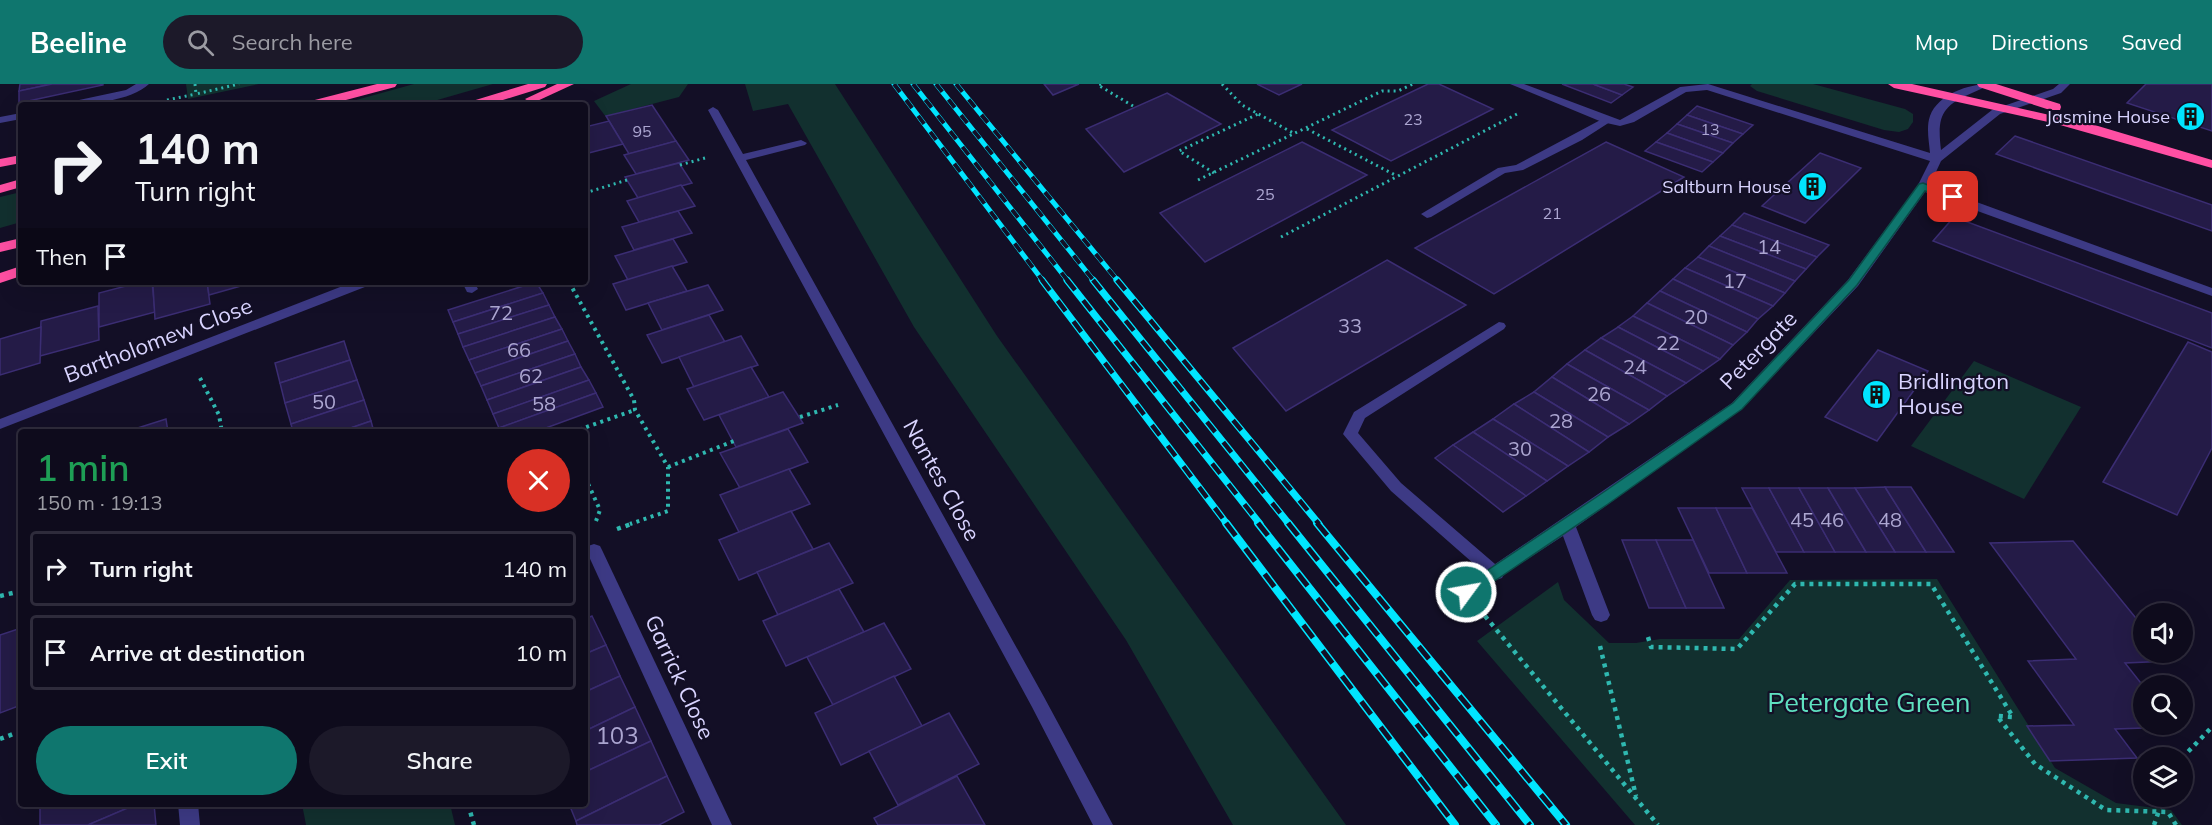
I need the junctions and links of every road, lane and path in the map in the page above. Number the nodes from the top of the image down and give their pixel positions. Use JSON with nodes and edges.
{"nodes":[{"id":1,"x":144,"y":84,"type":"edge"},
{"id":2,"x":195,"y":84,"type":"edge"},
{"id":3,"x":239,"y":84,"type":"edge"},
{"id":4,"x":391,"y":84,"type":"edge"},
{"id":5,"x":541,"y":84,"type":"edge"},
{"id":6,"x":568,"y":84,"type":"edge"},
{"id":7,"x":1101,"y":84,"type":"edge"},
{"id":8,"x":1222,"y":84,"type":"edge"},
{"id":9,"x":1413,"y":84,"type":"edge"},
{"id":10,"x":1515,"y":84,"type":"edge"},
{"id":11,"x":1894,"y":84,"type":"edge"},
{"id":12,"x":1984,"y":84,"type":"edge"},
{"id":13,"x":2065,"y":84,"type":"edge"},
{"id":14,"x":1708,"y":85,"type":"edge"},
{"id":15,"x":196,"y":94,"type":"junction"},
{"id":16,"x":1955,"y":96,"type":"junction"},
{"id":17,"x":1550,"y":98,"type":"junction"},
{"id":18,"x":2031,"y":99,"type":"junction"},
{"id":19,"x":166,"y":100,"type":"dead end"},
{"id":20,"x":83,"y":102,"type":"edge"},
{"id":21,"x":321,"y":102,"type":"edge"},
{"id":22,"x":484,"y":102,"type":"edge"},
{"id":23,"x":523,"y":102,"type":"edge"},
{"id":24,"x":1133,"y":106,"type":"dead end"},
{"id":25,"x":2007,"y":107,"type":"junction"},
{"id":26,"x":712,"y":110,"type":"dead end"},
{"id":27,"x":1258,"y":114,"type":"junction"},
{"id":28,"x":18,"y":117,"type":"edge"},
{"id":29,"x":0,"y":120,"type":"edge"},
{"id":30,"x":1606,"y":120,"type":"junction"},
{"id":31,"x":1306,"y":128,"type":"junction"},
{"id":32,"x":1295,"y":134,"type":"junction"},
{"id":33,"x":801,"y":142,"type":"dead end"},
{"id":34,"x":2181,"y":154,"type":"junction"},
{"id":35,"x":708,"y":157,"type":"dead end"},
{"id":36,"x":739,"y":158,"type":"junction"},
{"id":37,"x":1936,"y":159,"type":"junction"},
{"id":38,"x":18,"y":160,"type":"edge"},
{"id":39,"x":0,"y":163,"type":"edge"},
{"id":40,"x":2212,"y":164,"type":"edge"},
{"id":41,"x":680,"y":165,"type":"dead end"},
{"id":42,"x":1214,"y":172,"type":"junction"},
{"id":43,"x":1397,"y":177,"type":"junction"},
{"id":44,"x":627,"y":180,"type":"dead end"},
{"id":45,"x":1198,"y":180,"type":"dead end"},
{"id":46,"x":18,"y":184,"type":"edge"},
{"id":47,"x":1923,"y":186,"type":"junction"},
{"id":48,"x":0,"y":189,"type":"edge"},
{"id":49,"x":588,"y":192,"type":"edge"},
{"id":50,"x":1427,"y":213,"type":"dead end"},
{"id":51,"x":1281,"y":237,"type":"dead end"},
{"id":52,"x":18,"y":243,"type":"edge"},
{"id":53,"x":0,"y":248,"type":"edge"},
{"id":54,"x":18,"y":272,"type":"edge"},
{"id":55,"x":0,"y":278,"type":"edge"},
{"id":56,"x":356,"y":285,"type":"edge"},
{"id":57,"x":571,"y":285,"type":"edge"},
{"id":58,"x":2212,"y":292,"type":"edge"},
{"id":59,"x":1499,"y":326,"type":"dead end"},
{"id":60,"x":187,"y":351,"type":"junction"},
{"id":61,"x":870,"y":395,"type":"junction"},
{"id":62,"x":635,"y":410,"type":"junction"},
{"id":63,"x":800,"y":417,"type":"dead end"},
{"id":64,"x":0,"y":424,"type":"edge"},
{"id":65,"x":221,"y":429,"type":"edge"},
{"id":66,"x":581,"y":429,"type":"edge"},
{"id":67,"x":734,"y":441,"type":"dead end"},
{"id":68,"x":668,"y":466,"type":"junction"},
{"id":69,"x":588,"y":484,"type":"edge"},
{"id":70,"x":1567,"y":525,"type":"junction"},
{"id":71,"x":593,"y":529,"type":"dead end"},
{"id":72,"x":612,"y":531,"type":"dead end"},
{"id":73,"x":594,"y":550,"type":"dead end"},
{"id":74,"x":1496,"y":574,"type":"junction"},
{"id":75,"x":18,"y":592,"type":"edge"},
{"id":76,"x":1466,"y":592,"type":"joint"},
{"id":77,"x":0,"y":596,"type":"edge"},
{"id":78,"x":1601,"y":615,"type":"dead end"},
{"id":79,"x":1598,"y":637,"type":"dead end"},
{"id":80,"x":1648,"y":637,"type":"dead end"},
{"id":81,"x":2212,"y":727,"type":"edge"},
{"id":82,"x":18,"y":732,"type":"edge"},
{"id":83,"x":0,"y":740,"type":"edge"},
{"id":84,"x":2193,"y":747,"type":"edge"},
{"id":85,"x":1637,"y":800,"type":"junction"},
{"id":86,"x":188,"y":807,"type":"edge"},
{"id":87,"x":469,"y":807,"type":"edge"},
{"id":88,"x":2159,"y":807,"type":"edge"},
{"id":89,"x":2157,"y":812,"type":"junction"},
{"id":90,"x":190,"y":825,"type":"edge"},
{"id":91,"x":474,"y":825,"type":"edge"},
{"id":92,"x":722,"y":825,"type":"edge"},
{"id":93,"x":1103,"y":825,"type":"edge"},
{"id":94,"x":1658,"y":825,"type":"edge"},
{"id":95,"x":2154,"y":825,"type":"edge"},
{"id":96,"x":2176,"y":825,"type":"edge"}],
"edges":[{"from":1,"to":20,"type":"street"},
{"from":2,"to":15,"type":"path"},
{"from":3,"to":15,"type":"path"},
{"from":4,"to":21,"type":"highway"},
{"from":5,"to":22,"type":"highway"},
{"from":6,"to":23,"type":"highway"},
{"from":7,"to":24,"type":"path"},
{"from":8,"to":27,"type":"path"},
{"from":9,"to":31,"type":"path"},
{"from":10,"to":17,"type":"street"},
{"from":11,"to":16,"type":"highway"},
{"from":12,"to":16,"type":"street"},
{"from":12,"to":18,"type":"highway"},
{"from":13,"to":18,"type":"street","name":"Petergate"},
{"from":14,"to":30,"type":"street"},
{"from":14,"to":37,"type":"street"},
{"from":15,"to":19,"type":"path"},
{"from":16,"to":25,"type":"highway"},
{"from":16,"to":37,"type":"street"},
{"from":17,"to":30,"type":"street"},
{"from":17,"to":43,"type":"path"},
{"from":18,"to":25,"type":"street","name":"Petergate"},
{"from":18,"to":34,"type":"highway"},
{"from":25,"to":34,"type":"highway"},
{"from":25,"to":37,"type":"street","name":"Petergate"},
{"from":26,"to":36,"type":"street","name":"Nantes Close"},
{"from":27,"to":32,"type":"path"},
{"from":27,"to":42,"type":"path"},
{"from":28,"to":29,"type":"street"},
{"from":30,"to":50,"type":"street"},
{"from":31,"to":32,"type":"path"},
{"from":31,"to":43,"type":"path"},
{"from":32,"to":42,"type":"path"},
{"from":33,"to":36,"type":"street"},
{"from":34,"to":40,"type":"highway"},
{"from":35,"to":41,"type":"path"},
{"from":36,"to":61,"type":"street","name":"Nantes Close"},
{"from":37,"to":47,"type":"street","name":"Petergate"},
{"from":38,"to":39,"type":"highway"},
{"from":42,"to":45,"type":"path"},
{"from":43,"to":51,"type":"path"},
{"from":44,"to":49,"type":"path"},
{"from":46,"to":48,"type":"highway"},
{"from":47,"to":58,"type":"street"},
{"from":47,"to":70,"type":"street","name":"Petergate"},
{"from":52,"to":53,"type":"highway"},
{"from":54,"to":55,"type":"highway"},
{"from":56,"to":60,"type":"street","name":"Bartholomew Close"},
{"from":57,"to":62,"type":"path"},
{"from":59,"to":74,"type":"street"},
{"from":60,"to":64,"type":"street","name":"Bartholomew Close"},
{"from":60,"to":65,"type":"path"},
{"from":61,"to":63,"type":"path"},
{"from":61,"to":93,"type":"street","name":"Nantes Close"},
{"from":62,"to":66,"type":"path"},
{"from":62,"to":68,"type":"path"},
{"from":67,"to":68,"type":"path"},
{"from":68,"to":72,"type":"path"},
{"from":69,"to":71,"type":"path"},
{"from":70,"to":74,"type":"street","name":"Petergate"},
{"from":70,"to":78,"type":"street"},
{"from":73,"to":92,"type":"street","name":"Garrick Close"},
{"from":74,"to":76,"type":"street","name":"Petergate"},
{"from":75,"to":77,"type":"path"},
{"from":76,"to":85,"type":"path"},
{"from":79,"to":85,"type":"path"},
{"from":80,"to":89,"type":"path"},
{"from":81,"to":84,"type":"path"},
{"from":82,"to":83,"type":"path"},
{"from":85,"to":94,"type":"path"},
{"from":86,"to":90,"type":"street"},
{"from":87,"to":91,"type":"path"},
{"from":88,"to":89,"type":"path"},
{"from":89,"to":95,"type":"path"},
{"from":89,"to":96,"type":"path"}]}
